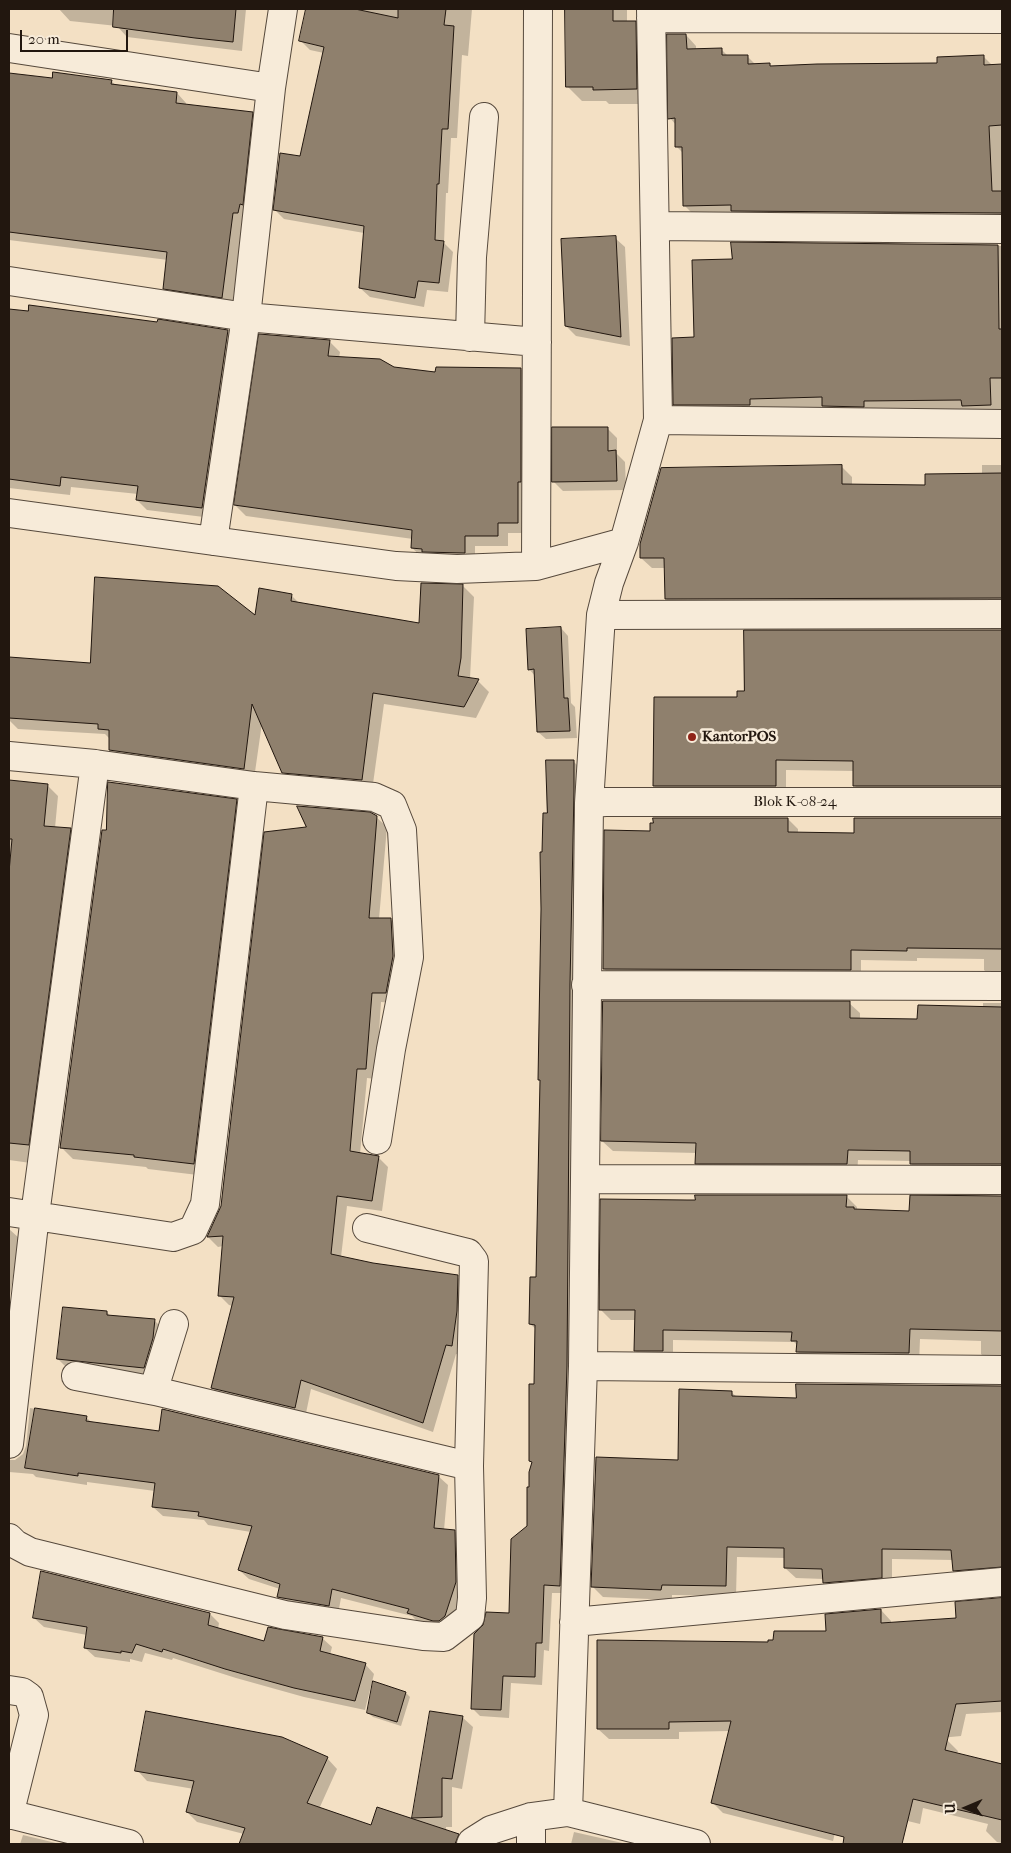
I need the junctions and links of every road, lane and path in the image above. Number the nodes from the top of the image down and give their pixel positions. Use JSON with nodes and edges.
{"nodes":[{"id":1,"x":283,"y":9,"type":"edge"},
{"id":2,"x":538,"y":9,"type":"edge"},
{"id":3,"x":651,"y":13,"type":"edge"},
{"id":4,"x":999,"y":15,"type":"edge"},
{"id":5,"x":9,"y":48,"type":"edge"},
{"id":6,"x":271,"y":88,"type":"junction"},
{"id":7,"x":484,"y":117,"type":"dead end"},
{"id":8,"x":655,"y":226,"type":"junction"},
{"id":9,"x":1002,"y":229,"type":"edge"},
{"id":10,"x":9,"y":280,"type":"edge"},
{"id":11,"x":246,"y":317,"type":"junction"},
{"id":12,"x":470,"y":337,"type":"junction"},
{"id":13,"x":537,"y":342,"type":"junction"},
{"id":14,"x":658,"y":420,"type":"junction"},
{"id":15,"x":1002,"y":424,"type":"edge"},
{"id":16,"x":9,"y":513,"type":"edge"},
{"id":17,"x":213,"y":541,"type":"junction"},
{"id":18,"x":624,"y":542,"type":"junction"},
{"id":19,"x":536,"y":566,"type":"junction"},
{"id":20,"x":1002,"y":614,"type":"edge"},
{"id":21,"x":601,"y":615,"type":"junction"},
{"id":22,"x":9,"y":756,"type":"edge"},
{"id":23,"x":95,"y":764,"type":"junction"},
{"id":24,"x":254,"y":786,"type":"junction"},
{"id":25,"x":1002,"y":802,"type":"edge"},
{"id":26,"x":588,"y":804,"type":"junction"},
{"id":27,"x":586,"y":984,"type":"junction"},
{"id":28,"x":1002,"y":986,"type":"edge"},
{"id":29,"x":377,"y":1140,"type":"dead end"},
{"id":30,"x":585,"y":1179,"type":"junction"},
{"id":31,"x":1002,"y":1180,"type":"edge"},
{"id":32,"x":22,"y":1214,"type":"edge"},
{"id":33,"x":367,"y":1228,"type":"dead end"},
{"id":34,"x":174,"y":1324,"type":"dead end"},
{"id":35,"x":583,"y":1366,"type":"junction"},
{"id":36,"x":1002,"y":1370,"type":"edge"},
{"id":37,"x":76,"y":1376,"type":"dead end"},
{"id":38,"x":155,"y":1391,"type":"junction"},
{"id":39,"x":9,"y":1444,"type":"edge"},
{"id":40,"x":469,"y":1466,"type":"junction"},
{"id":41,"x":9,"y":1538,"type":"edge"},
{"id":42,"x":1002,"y":1582,"type":"edge"},
{"id":43,"x":574,"y":1622,"type":"junction"},
{"id":44,"x":9,"y":1690,"type":"edge"},
{"id":45,"x":568,"y":1812,"type":"junction"},
{"id":46,"x":9,"y":1815,"type":"edge"},
{"id":47,"x":531,"y":1816,"type":"junction"},
{"id":48,"x":129,"y":1844,"type":"edge"},
{"id":49,"x":471,"y":1844,"type":"edge"},
{"id":50,"x":531,"y":1844,"type":"edge"},
{"id":51,"x":696,"y":1844,"type":"edge"}],
"edges":[{"from":1,"to":6,"type":"street"},
{"from":2,"to":13,"type":"street"},
{"from":3,"to":4,"type":"street"},
{"from":3,"to":8,"type":"street"},
{"from":5,"to":6,"type":"street"},
{"from":6,"to":11,"type":"street"},
{"from":7,"to":12,"type":"street"},
{"from":8,"to":9,"type":"street"},
{"from":8,"to":14,"type":"street"},
{"from":10,"to":11,"type":"street"},
{"from":11,"to":12,"type":"street"},
{"from":11,"to":17,"type":"street"},
{"from":12,"to":13,"type":"street"},
{"from":13,"to":19,"type":"street"},
{"from":14,"to":15,"type":"street"},
{"from":14,"to":18,"type":"street"},
{"from":16,"to":17,"type":"street"},
{"from":17,"to":19,"type":"street"},
{"from":18,"to":19,"type":"street"},
{"from":18,"to":21,"type":"street"},
{"from":20,"to":21,"type":"street"},
{"from":21,"to":26,"type":"street"},
{"from":22,"to":23,"type":"street"},
{"from":23,"to":24,"type":"street"},
{"from":23,"to":32,"type":"street"},
{"from":24,"to":29,"type":"street"},
{"from":24,"to":32,"type":"street"},
{"from":25,"to":26,"type":"street","name":"Blok K-08-24"},
{"from":26,"to":27,"type":"street"},
{"from":27,"to":28,"type":"street"},
{"from":27,"to":30,"type":"street"},
{"from":30,"to":31,"type":"street"},
{"from":30,"to":35,"type":"street"},
{"from":32,"to":39,"type":"street"},
{"from":33,"to":40,"type":"street"},
{"from":34,"to":38,"type":"street"},
{"from":35,"to":36,"type":"street"},
{"from":35,"to":43,"type":"street"},
{"from":37,"to":38,"type":"street"},
{"from":38,"to":40,"type":"street"},
{"from":40,"to":41,"type":"street"},
{"from":42,"to":43,"type":"street"},
{"from":43,"to":45,"type":"street"},
{"from":44,"to":46,"type":"street"},
{"from":45,"to":47,"type":"street"},
{"from":45,"to":51,"type":"street"},
{"from":46,"to":48,"type":"street"},
{"from":47,"to":49,"type":"street"},
{"from":47,"to":50,"type":"street"}]}
